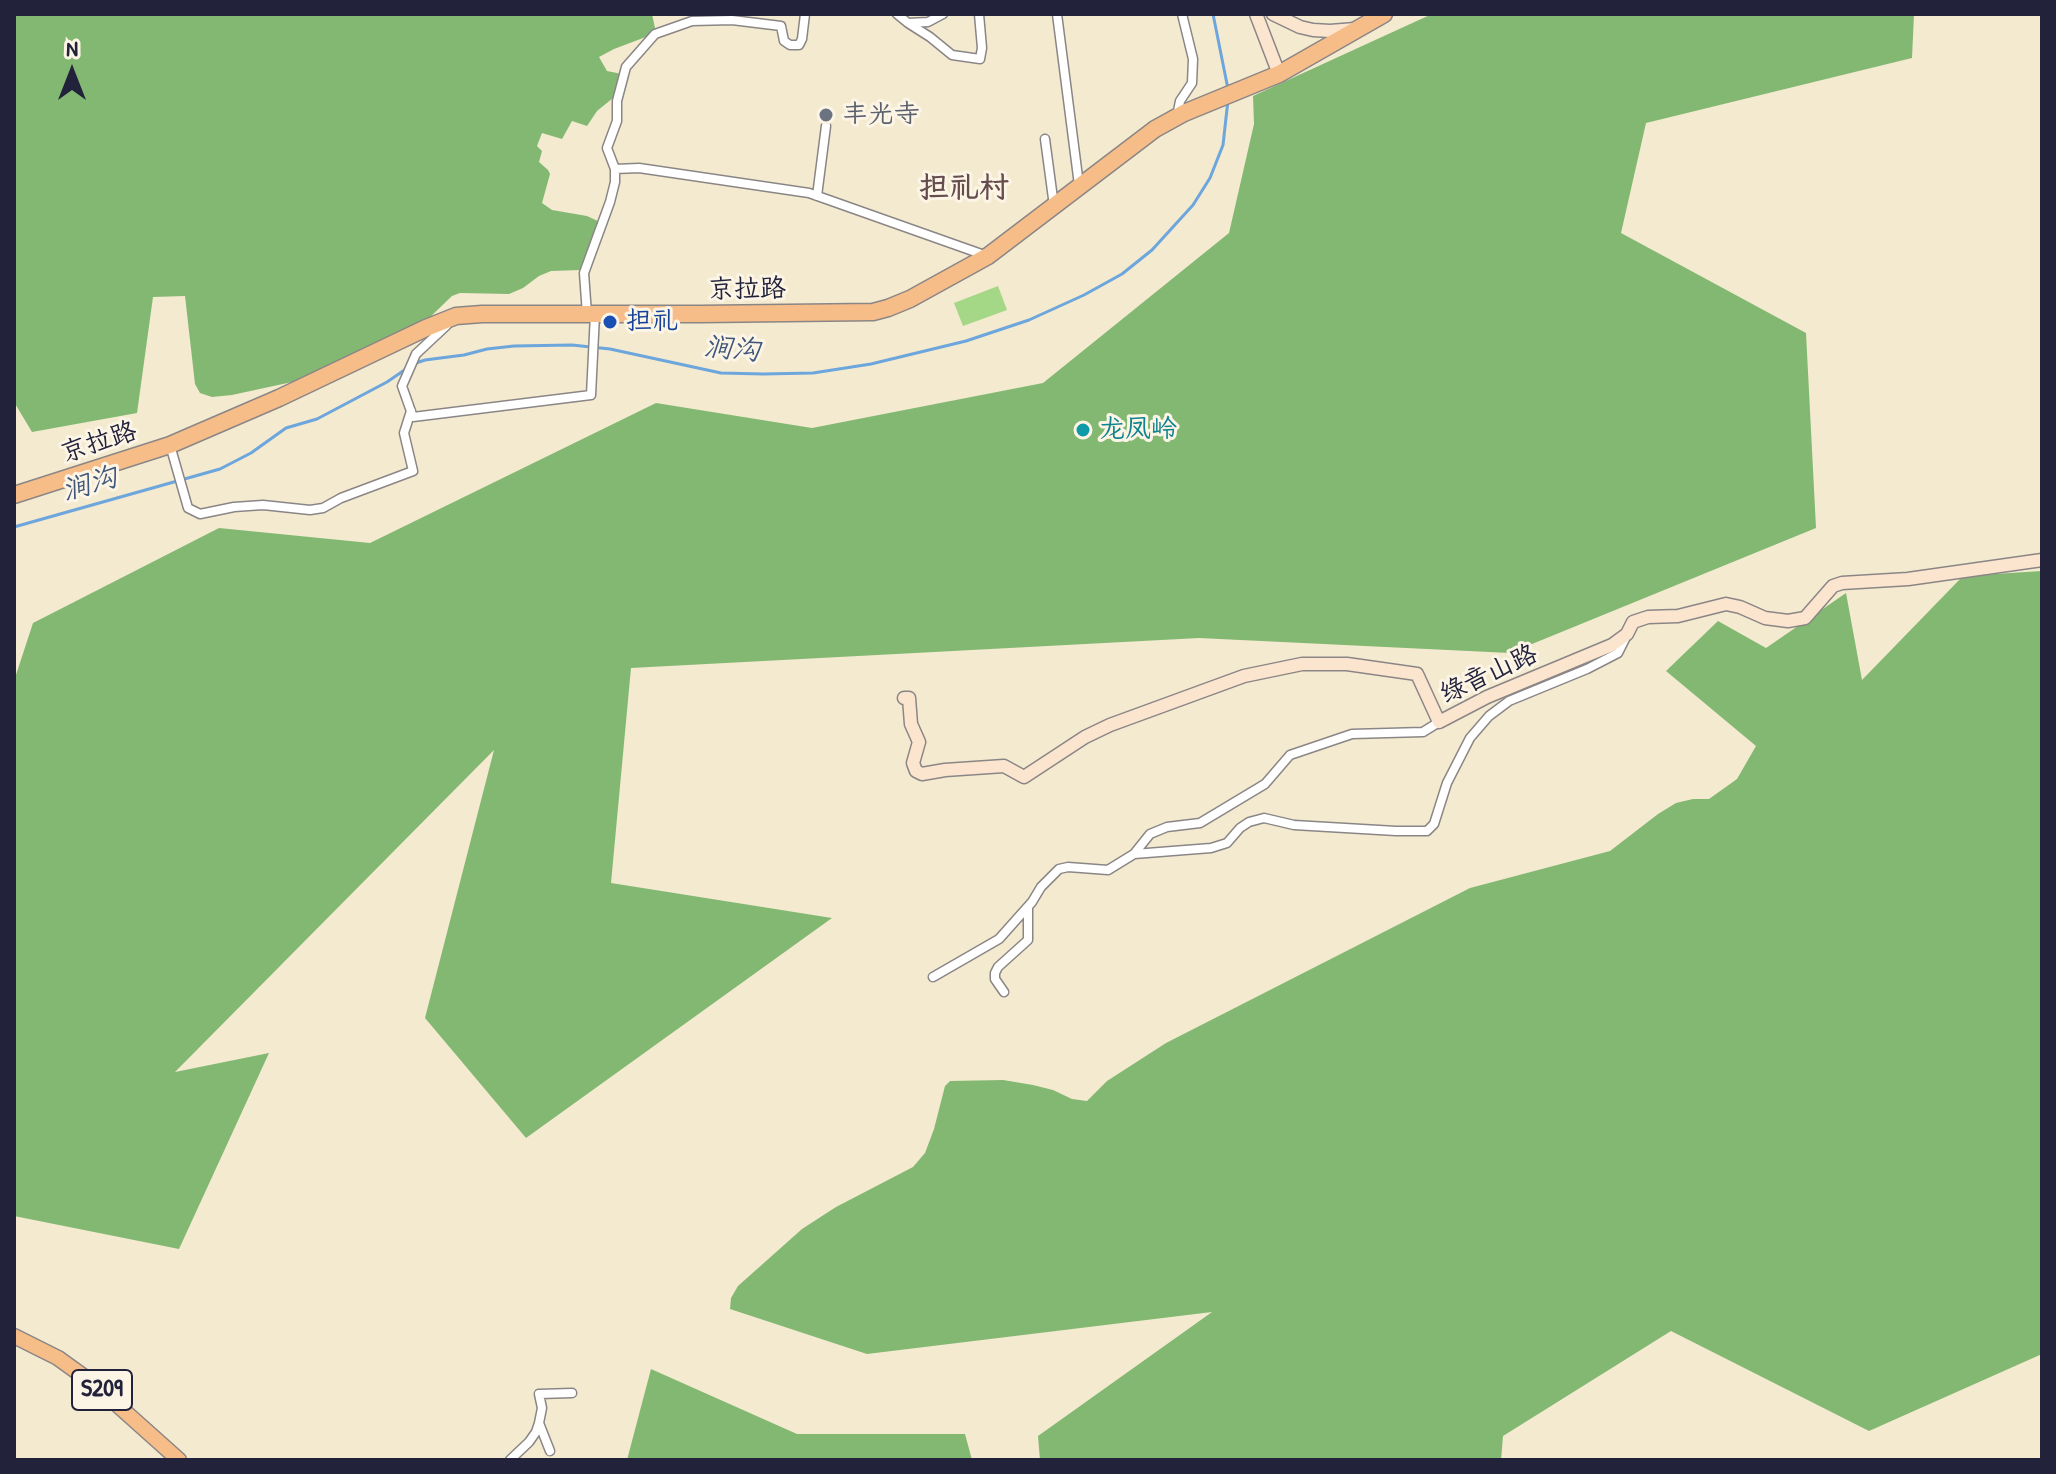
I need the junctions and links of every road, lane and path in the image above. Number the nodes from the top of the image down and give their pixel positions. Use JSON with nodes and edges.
{"nodes":[{"id":1,"x":805,"y":14,"type":"edge"},
{"id":2,"x":897,"y":14,"type":"edge"},
{"id":3,"x":943,"y":14,"type":"edge"},
{"id":4,"x":979,"y":14,"type":"edge"},
{"id":5,"x":1057,"y":14,"type":"edge"},
{"id":6,"x":1182,"y":14,"type":"edge"},
{"id":7,"x":1256,"y":14,"type":"edge"},
{"id":8,"x":1273,"y":14,"type":"edge"},
{"id":9,"x":1384,"y":14,"type":"edge"},
{"id":10,"x":908,"y":23,"type":"junction"},
{"id":11,"x":1359,"y":28,"type":"junction"},
{"id":12,"x":1274,"y":76,"type":"junction"},
{"id":13,"x":1176,"y":117,"type":"junction"},
{"id":14,"x":826,"y":126,"type":"dead end"},
{"id":15,"x":1045,"y":139,"type":"dead end"},
{"id":16,"x":615,"y":169,"type":"junction"},
{"id":17,"x":1079,"y":186,"type":"junction"},
{"id":18,"x":817,"y":196,"type":"junction"},
{"id":19,"x":1054,"y":206,"type":"junction"},
{"id":20,"x":988,"y":256,"type":"junction"},
{"id":21,"x":591,"y":314,"type":"junction"},
{"id":22,"x":456,"y":316,"type":"junction"},
{"id":23,"x":411,"y":411,"type":"junction"},
{"id":24,"x":170,"y":445,"type":"junction"},
{"id":25,"x":14,"y":495,"type":"edge"},
{"id":26,"x":2042,"y":560,"type":"edge"},
{"id":27,"x":1627,"y":634,"type":"junction"},
{"id":28,"x":904,"y":698,"type":"dead end"},
{"id":29,"x":1439,"y":722,"type":"junction"},
{"id":30,"x":1134,"y":854,"type":"junction"},
{"id":31,"x":1028,"y":906,"type":"junction"},
{"id":32,"x":933,"y":977,"type":"dead end"},
{"id":33,"x":1004,"y":992,"type":"dead end"},
{"id":34,"x":14,"y":1336,"type":"edge"},
{"id":35,"x":572,"y":1393,"type":"dead end"},
{"id":36,"x":539,"y":1423,"type":"junction"},
{"id":37,"x":550,"y":1451,"type":"dead end"},
{"id":38,"x":177,"y":1459,"type":"edge"},
{"id":39,"x":510,"y":1460,"type":"edge"}],
"edges":[{"from":1,"to":16,"type":"street"},
{"from":2,"to":10,"type":"street"},
{"from":3,"to":10,"type":"street"},
{"from":4,"to":10,"type":"street"},
{"from":5,"to":17,"type":"street"},
{"from":6,"to":13,"type":"street"},
{"from":7,"to":12,"type":"street"},
{"from":8,"to":11,"type":"street"},
{"from":9,"to":11,"type":"highway","name":"京拉路"},
{"from":11,"to":12,"type":"highway","name":"京拉路"},
{"from":12,"to":13,"type":"highway","name":"京拉路"},
{"from":13,"to":17,"type":"highway","name":"京拉路"},
{"from":14,"to":18,"type":"street"},
{"from":15,"to":19,"type":"street"},
{"from":16,"to":18,"type":"street"},
{"from":16,"to":21,"type":"street"},
{"from":17,"to":19,"type":"highway","name":"京拉路"},
{"from":18,"to":20,"type":"street"},
{"from":19,"to":20,"type":"highway","name":"京拉路"},
{"from":20,"to":21,"type":"highway","name":"京拉路"},
{"from":21,"to":22,"type":"highway","name":"京拉路"},
{"from":21,"to":23,"type":"street"},
{"from":22,"to":23,"type":"street"},
{"from":22,"to":24,"type":"highway","name":"京拉路"},
{"from":23,"to":24,"type":"street"},
{"from":24,"to":25,"type":"highway","name":"京拉路"},
{"from":26,"to":27,"type":"street","name":"绿音山路"},
{"from":27,"to":29,"type":"street","name":"绿音山路"},
{"from":27,"to":30,"type":"street"},
{"from":28,"to":29,"type":"street","name":"绿音山路"},
{"from":29,"to":30,"type":"street"},
{"from":30,"to":31,"type":"street"},
{"from":31,"to":32,"type":"street"},
{"from":31,"to":33,"type":"street"},
{"from":34,"to":38,"type":"main road","number":"S209"},
{"from":35,"to":36,"type":"street"},
{"from":36,"to":37,"type":"street"},
{"from":36,"to":39,"type":"street"}]}
